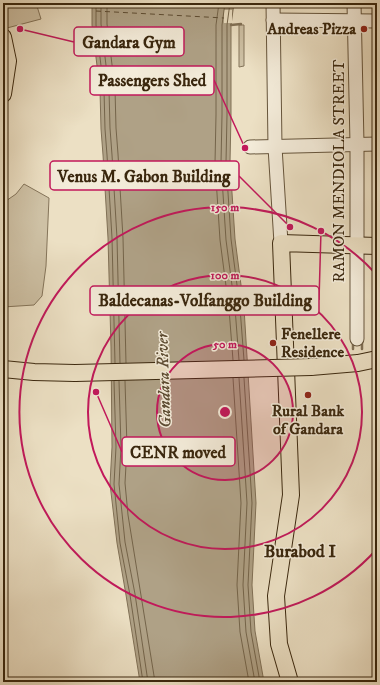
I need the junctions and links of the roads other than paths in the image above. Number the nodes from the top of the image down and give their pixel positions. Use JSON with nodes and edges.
{"nodes":[{"id":1,"x":273,"y":3,"type":"edge"},
{"id":2,"x":354,"y":3,"type":"edge"},
{"id":3,"x":273,"y":20,"type":"junction"},
{"id":4,"x":355,"y":21,"type":"junction"},
{"id":5,"x":377,"y":21,"type":"edge"},
{"id":6,"x":3,"y":37,"type":"edge"},
{"id":7,"x":3,"y":94,"type":"edge"},
{"id":8,"x":357,"y":144,"type":"junction"},
{"id":9,"x":377,"y":144,"type":"edge"},
{"id":10,"x":250,"y":146,"type":"dead end"},
{"id":11,"x":275,"y":147,"type":"junction"},
{"id":12,"x":281,"y":243,"type":"junction"},
{"id":13,"x":356,"y":244,"type":"junction"},
{"id":14,"x":377,"y":246,"type":"edge"},
{"id":15,"x":357,"y":339,"type":"dead end"},
{"id":16,"x":377,"y":360,"type":"edge"},
{"id":17,"x":3,"y":369,"type":"edge"},
{"id":18,"x":290,"y":682,"type":"edge"}],
"edges":[{"from":1,"to":3,"type":"street"},
{"from":2,"to":4,"type":"street","name":"RAMON MENDIOLA STREET"},
{"from":3,"to":4,"type":"street"},
{"from":3,"to":11,"type":"street"},
{"from":4,"to":5,"type":"street"},
{"from":4,"to":8,"type":"street","name":"RAMON MENDIOLA STREET"},
{"from":6,"to":7,"type":"main road"},
{"from":8,"to":9,"type":"street"},
{"from":8,"to":11,"type":"street"},
{"from":8,"to":13,"type":"street","name":"RAMON MENDIOLA STREET"},
{"from":10,"to":11,"type":"street"},
{"from":11,"to":12,"type":"street"},
{"from":12,"to":13,"type":"main road"},
{"from":12,"to":18,"type":"main road"},
{"from":13,"to":14,"type":"main road"},
{"from":13,"to":15,"type":"street","name":"RAMON MENDIOLA STREET"},
{"from":16,"to":17,"type":"main road","bridge":true}]}
